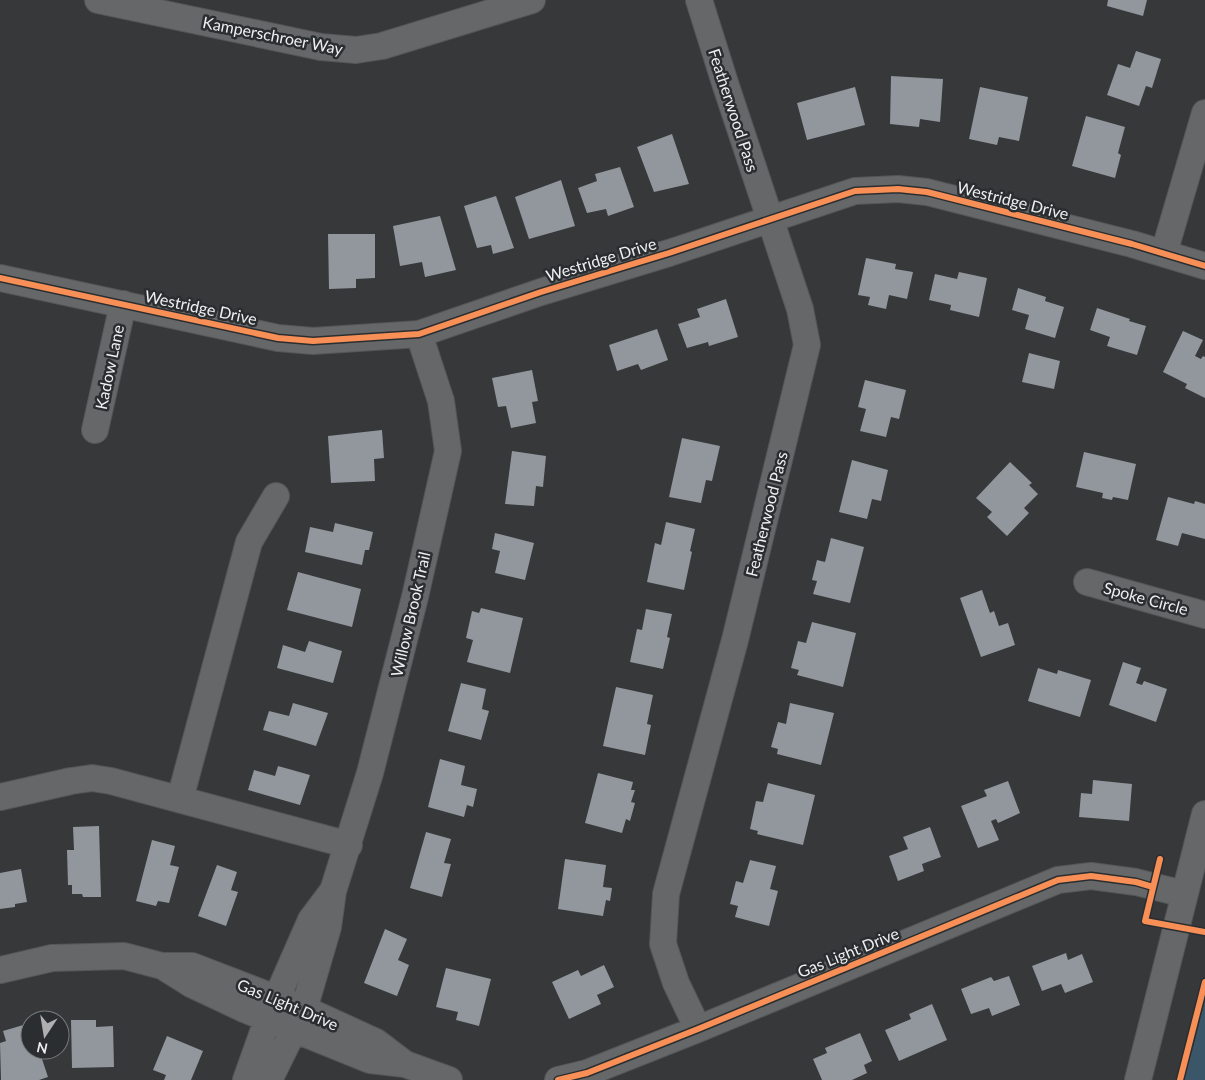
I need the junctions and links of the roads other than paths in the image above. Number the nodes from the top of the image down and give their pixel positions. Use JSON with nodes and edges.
{"nodes":[{"id":1,"x":98,"y":0,"type":"edge"},
{"id":2,"x":532,"y":0,"type":"edge"},
{"id":3,"x":699,"y":0,"type":"edge"},
{"id":4,"x":1205,"y":113,"type":"edge"},
{"id":5,"x":770,"y":219,"type":"junction"},
{"id":6,"x":1164,"y":253,"type":"junction"},
{"id":7,"x":1205,"y":266,"type":"edge"},
{"id":8,"x":0,"y":278,"type":"edge"},
{"id":9,"x":123,"y":304,"type":"junction"},
{"id":10,"x":419,"y":334,"type":"junction"},
{"id":11,"x":96,"y":430,"type":"dead end"},
{"id":12,"x":276,"y":496,"type":"dead end"},
{"id":13,"x":1087,"y":582,"type":"dead end"},
{"id":14,"x":1205,"y":615,"type":"edge"},
{"id":15,"x":0,"y":797,"type":"edge"},
{"id":16,"x":180,"y":800,"type":"junction"},
{"id":17,"x":1205,"y":814,"type":"edge"},
{"id":18,"x":349,"y":845,"type":"junction"},
{"id":19,"x":333,"y":891,"type":"junction"},
{"id":20,"x":1184,"y":894,"type":"junction"},
{"id":21,"x":0,"y":970,"type":"edge"},
{"id":22,"x":272,"y":1008,"type":"junction"},
{"id":23,"x":299,"y":1019,"type":"junction"},
{"id":24,"x":698,"y":1028,"type":"junction"},
{"id":25,"x":246,"y":1080,"type":"edge"},
{"id":26,"x":269,"y":1080,"type":"edge"},
{"id":27,"x":449,"y":1080,"type":"edge"},
{"id":28,"x":558,"y":1080,"type":"edge"},
{"id":29,"x":1138,"y":1080,"type":"edge"}],
"edges":[{"from":1,"to":2,"type":"street","name":"Kamperschroer Way"},
{"from":3,"to":5,"type":"street","name":"Featherwood Pass"},
{"from":4,"to":6,"type":"street"},
{"from":5,"to":6,"type":"street","name":"Westridge Drive"},
{"from":5,"to":10,"type":"street","name":"Westridge Drive"},
{"from":5,"to":24,"type":"street","name":"Featherwood Pass"},
{"from":6,"to":7,"type":"street","name":"Westridge Drive"},
{"from":8,"to":9,"type":"street","name":"Westridge Drive"},
{"from":9,"to":10,"type":"street","name":"Westridge Drive"},
{"from":9,"to":11,"type":"street","name":"Kadow Lane"},
{"from":10,"to":18,"type":"street","name":"Willow Brook Trail"},
{"from":12,"to":16,"type":"street"},
{"from":13,"to":14,"type":"street","name":"Spoke Circle"},
{"from":15,"to":16,"type":"street"},
{"from":16,"to":18,"type":"street"},
{"from":17,"to":20,"type":"street"},
{"from":18,"to":19,"type":"street","name":"Willow Brook Trail"},
{"from":19,"to":22,"type":"street","name":"Willow Brook Trail"},
{"from":19,"to":23,"type":"street","name":"Willow Brook Trail"},
{"from":20,"to":24,"type":"street","name":"Gas Light Drive"},
{"from":20,"to":29,"type":"street"},
{"from":21,"to":22,"type":"street","name":"Gas Light Drive"},
{"from":22,"to":23,"type":"street","name":"Gas Light Drive"},
{"from":22,"to":25,"type":"street","name":"Willow Brook Trail"},
{"from":23,"to":26,"type":"street","name":"Willow Brook Trail"},
{"from":23,"to":27,"type":"street","name":"Gas Light Drive"},
{"from":24,"to":28,"type":"street","name":"Gas Light Drive"}]}
